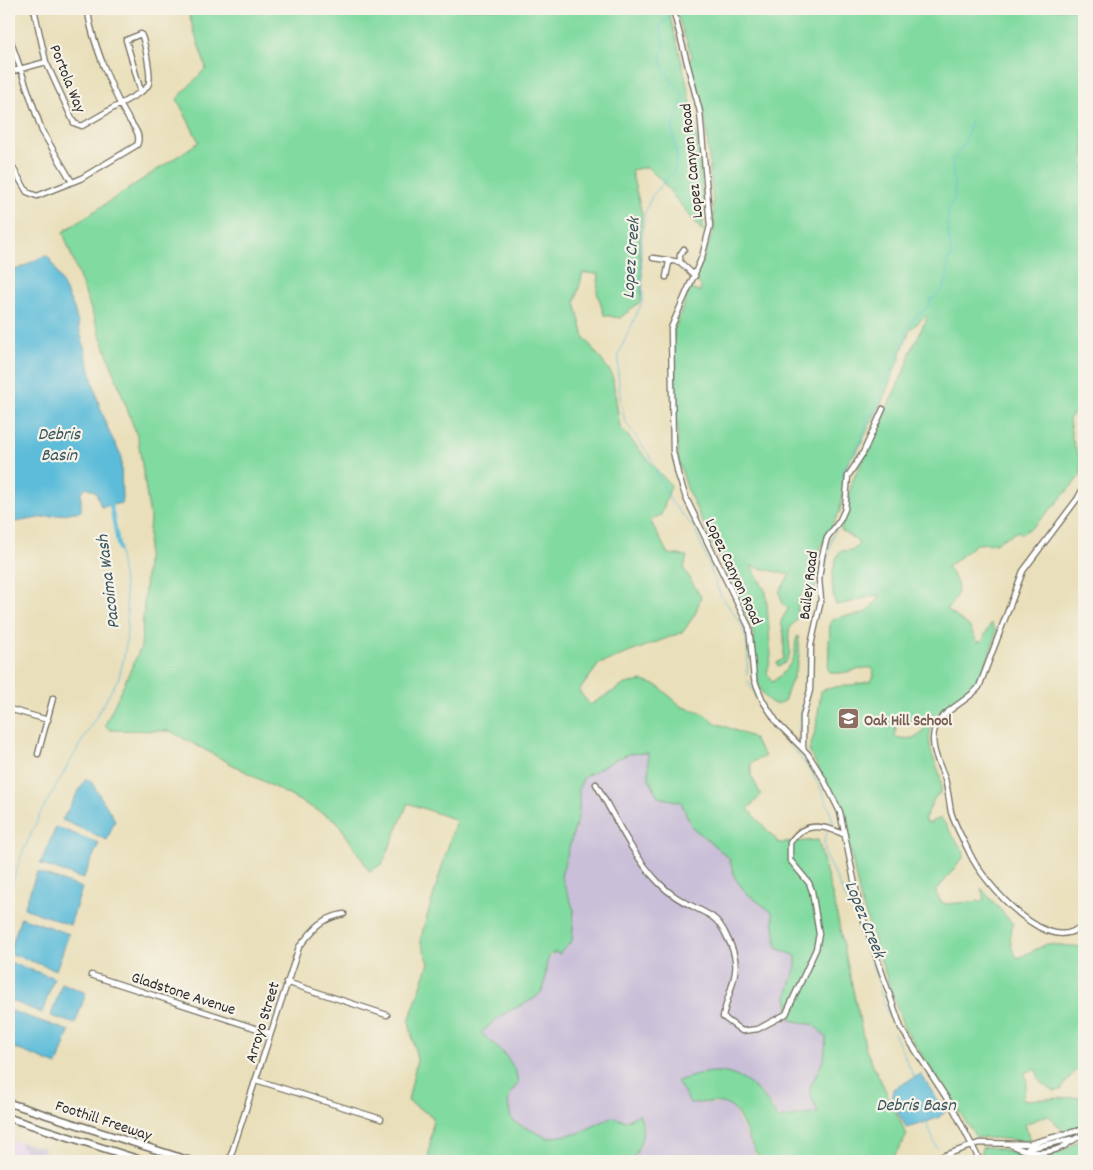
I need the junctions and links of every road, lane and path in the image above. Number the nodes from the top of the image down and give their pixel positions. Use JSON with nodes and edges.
{"nodes":[{"id":1,"x":34,"y":9,"type":"edge"},
{"id":2,"x":88,"y":9,"type":"edge"},
{"id":3,"x":673,"y":9,"type":"edge"},
{"id":4,"x":9,"y":36,"type":"edge"},
{"id":5,"x":46,"y":62,"type":"junction"},
{"id":6,"x":21,"y":68,"type":"junction"},
{"id":7,"x":9,"y":72,"type":"edge"},
{"id":8,"x":141,"y":92,"type":"junction"},
{"id":9,"x":119,"y":104,"type":"junction"},
{"id":10,"x":9,"y":161,"type":"edge"},
{"id":11,"x":72,"y":182,"type":"junction"},
{"id":12,"x":684,"y":249,"type":"dead end"},
{"id":13,"x":653,"y":258,"type":"dead end"},
{"id":14,"x":669,"y":262,"type":"junction"},
{"id":15,"x":680,"y":262,"type":"junction"},
{"id":16,"x":695,"y":276,"type":"junction"},
{"id":17,"x":666,"y":277,"type":"dead end"},
{"id":18,"x":883,"y":409,"type":"dead end"},
{"id":19,"x":1084,"y":486,"type":"edge"},
{"id":20,"x":53,"y":698,"type":"dead end"},
{"id":21,"x":9,"y":709,"type":"edge"},
{"id":22,"x":48,"y":720,"type":"junction"},
{"id":23,"x":803,"y":748,"type":"junction"},
{"id":24,"x":38,"y":754,"type":"dead end"},
{"id":25,"x":596,"y":784,"type":"dead end"},
{"id":26,"x":845,"y":835,"type":"junction"},
{"id":27,"x":344,"y":914,"type":"dead end"},
{"id":28,"x":1084,"y":922,"type":"edge"},
{"id":29,"x":91,"y":975,"type":"dead end"},
{"id":30,"x":286,"y":982,"type":"junction"},
{"id":31,"x":388,"y":1014,"type":"dead end"},
{"id":32,"x":270,"y":1033,"type":"junction"},
{"id":33,"x":256,"y":1080,"type":"junction"},
{"id":34,"x":9,"y":1103,"type":"edge"},
{"id":35,"x":9,"y":1118,"type":"edge"},
{"id":36,"x":381,"y":1119,"type":"dead end"},
{"id":37,"x":1084,"y":1129,"type":"edge"},
{"id":38,"x":1084,"y":1135,"type":"edge"},
{"id":39,"x":1071,"y":1139,"type":"junction"},
{"id":40,"x":973,"y":1145,"type":"junction"},
{"id":41,"x":1011,"y":1145,"type":"junction"},
{"id":42,"x":1026,"y":1149,"type":"junction"},
{"id":43,"x":144,"y":1161,"type":"edge"},
{"id":44,"x":192,"y":1161,"type":"edge"},
{"id":45,"x":229,"y":1161,"type":"edge"},
{"id":46,"x":929,"y":1161,"type":"edge"},
{"id":47,"x":980,"y":1161,"type":"edge"}],
"edges":[{"from":1,"to":5,"type":"street","name":"Portola Way"},
{"from":2,"to":9,"type":"street"},
{"from":3,"to":16,"type":"street","name":"Lopez Canyon Road"},
{"from":4,"to":6,"type":"street"},
{"from":5,"to":6,"type":"street"},
{"from":5,"to":9,"type":"street","name":"Portola Way"},
{"from":6,"to":7,"type":"street"},
{"from":6,"to":11,"type":"street"},
{"from":8,"to":8,"type":"street"},
{"from":8,"to":9,"type":"street"},
{"from":9,"to":11,"type":"street"},
{"from":10,"to":11,"type":"street"},
{"from":12,"to":15,"type":"street"},
{"from":13,"to":14,"type":"street"},
{"from":14,"to":15,"type":"street"},
{"from":14,"to":17,"type":"street"},
{"from":15,"to":16,"type":"street"},
{"from":16,"to":23,"type":"street","name":"Lopez Canyon Road"},
{"from":18,"to":23,"type":"street","name":"Bailey Road"},
{"from":19,"to":28,"type":"street"},
{"from":20,"to":22,"type":"street"},
{"from":21,"to":22,"type":"street"},
{"from":22,"to":24,"type":"street"},
{"from":23,"to":26,"type":"street","name":"Lopez Canyon Road"},
{"from":25,"to":26,"type":"street"},
{"from":26,"to":40,"type":"street","name":"Lopez Canyon Road"},
{"from":27,"to":30,"type":"street","name":"Arroyo Street"},
{"from":29,"to":32,"type":"street","name":"Gladstone Avenue"},
{"from":30,"to":31,"type":"street"},
{"from":30,"to":32,"type":"street","name":"Arroyo Street"},
{"from":32,"to":33,"type":"street","name":"Arroyo Street"},
{"from":33,"to":36,"type":"street"},
{"from":33,"to":45,"type":"street","name":"Arroyo Street"},
{"from":34,"to":44,"type":"highway","name":"Foothill Freeway"},
{"from":35,"to":43,"type":"highway","name":"Foothill Freeway"},
{"from":37,"to":41,"type":"street"},
{"from":38,"to":39,"type":"street"},
{"from":39,"to":42,"type":"street"},
{"from":39,"to":42,"type":"street"},
{"from":40,"to":41,"type":"street"},
{"from":40,"to":46,"type":"street"},
{"from":40,"to":47,"type":"street","name":"Lopez Canyon Road"},
{"from":41,"to":42,"type":"street"}]}
